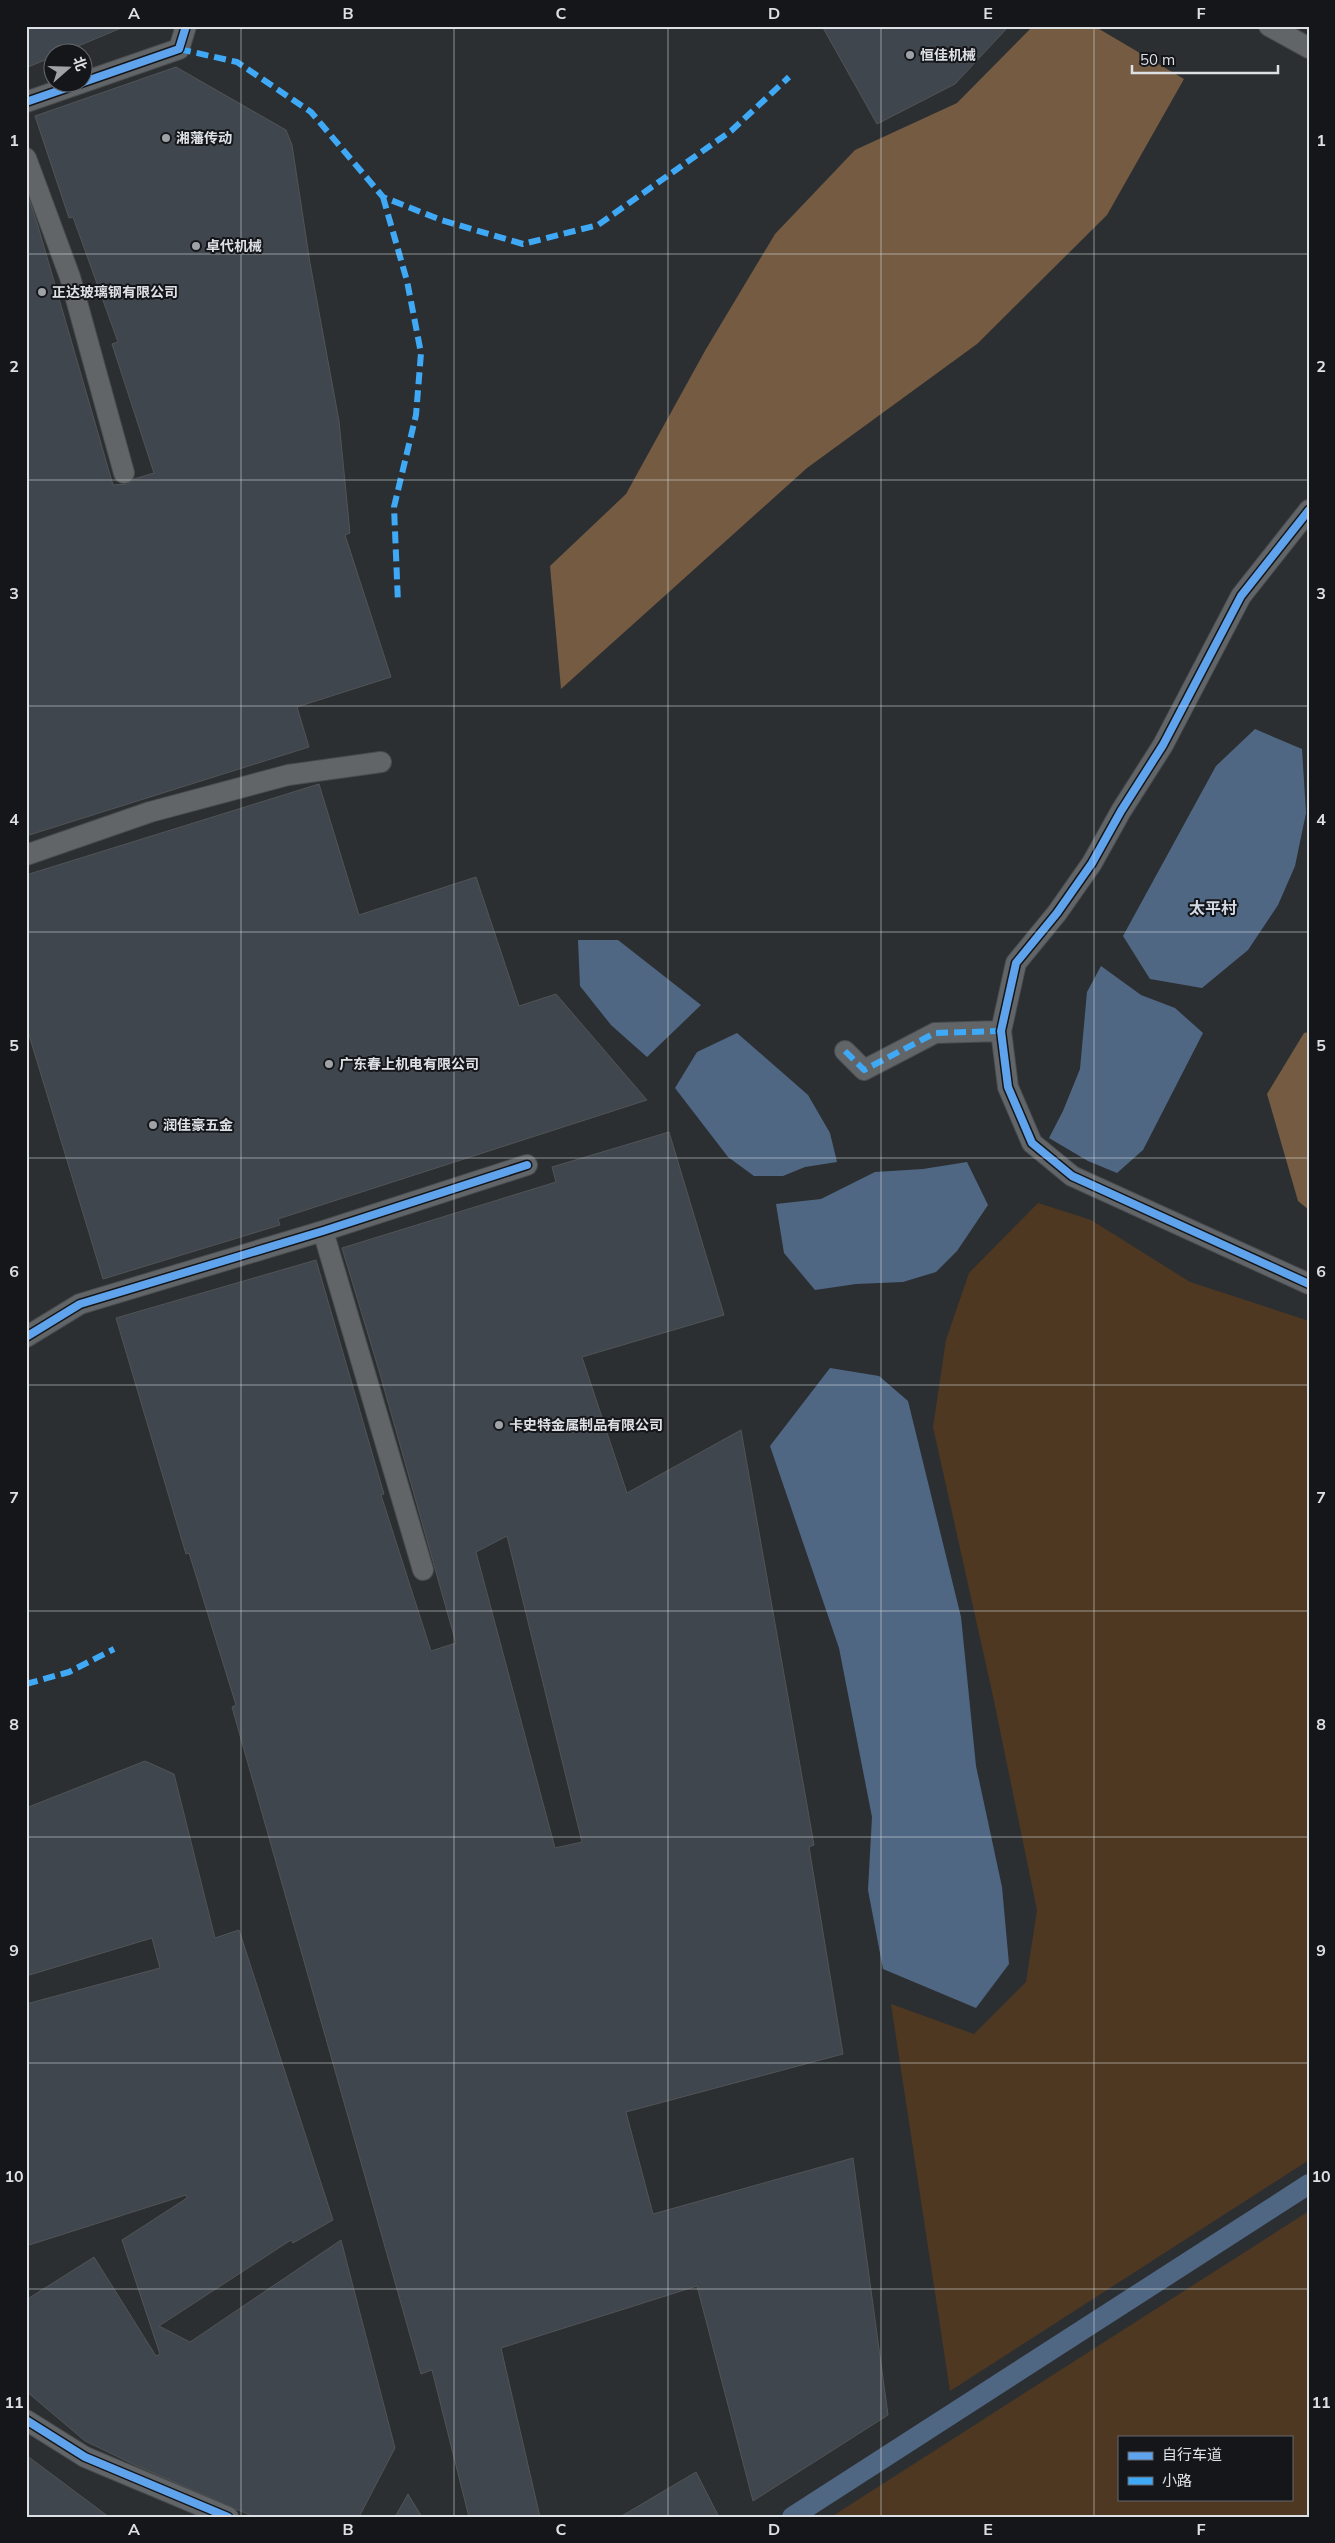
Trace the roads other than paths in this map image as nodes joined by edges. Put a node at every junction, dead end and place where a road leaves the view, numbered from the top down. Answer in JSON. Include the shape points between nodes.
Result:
{"nodes":[{"id":1,"x":186,"y":26,"type":"edge"},
{"id":2,"x":1269,"y":26,"type":"edge"},
{"id":3,"x":1309,"y":48,"type":"edge"},
{"id":4,"x":26,"y":102,"type":"edge"},
{"id":5,"x":26,"y":158,"type":"edge"},
{"id":6,"x":124,"y":473,"type":"dead end"},
{"id":7,"x":1309,"y":510,"type":"edge"},
{"id":8,"x":381,"y":762,"type":"dead end"},
{"id":9,"x":26,"y":855,"type":"edge"},
{"id":10,"x":1001,"y":1032,"type":"junction"},
{"id":11,"x":845,"y":1051,"type":"dead end"},
{"id":12,"x":528,"y":1165,"type":"dead end"},
{"id":13,"x":323,"y":1231,"type":"junction"},
{"id":14,"x":1309,"y":1284,"type":"edge"},
{"id":15,"x":26,"y":1337,"type":"edge"},
{"id":16,"x":423,"y":1570,"type":"dead end"},
{"id":17,"x":26,"y":2420,"type":"edge"},
{"id":18,"x":228,"y":2517,"type":"edge"}],
"edges":[{"from":1,"to":4,"type":"street","via":[[179,49]]},
{"from":2,"to":3,"type":"street"},
{"from":5,"to":6,"type":"street","via":[[70,277]]},
{"from":7,"to":10,"type":"street","via":[[1241,596],[1163,745],[1120,811],[1092,863],[1016,964]]},
{"from":8,"to":9,"type":"street","via":[[288,775],[150,812]]},
{"from":10,"to":11,"type":"street","via":[[935,1033],[864,1070]]},
{"from":10,"to":14,"type":"street","via":[[1008,1087],[1032,1143],[1072,1176]]},
{"from":12,"to":13,"type":"street"},
{"from":13,"to":15,"type":"street","via":[[80,1304]]},
{"from":13,"to":16,"type":"street"},
{"from":17,"to":18,"type":"street","via":[[84,2457]]}]}
